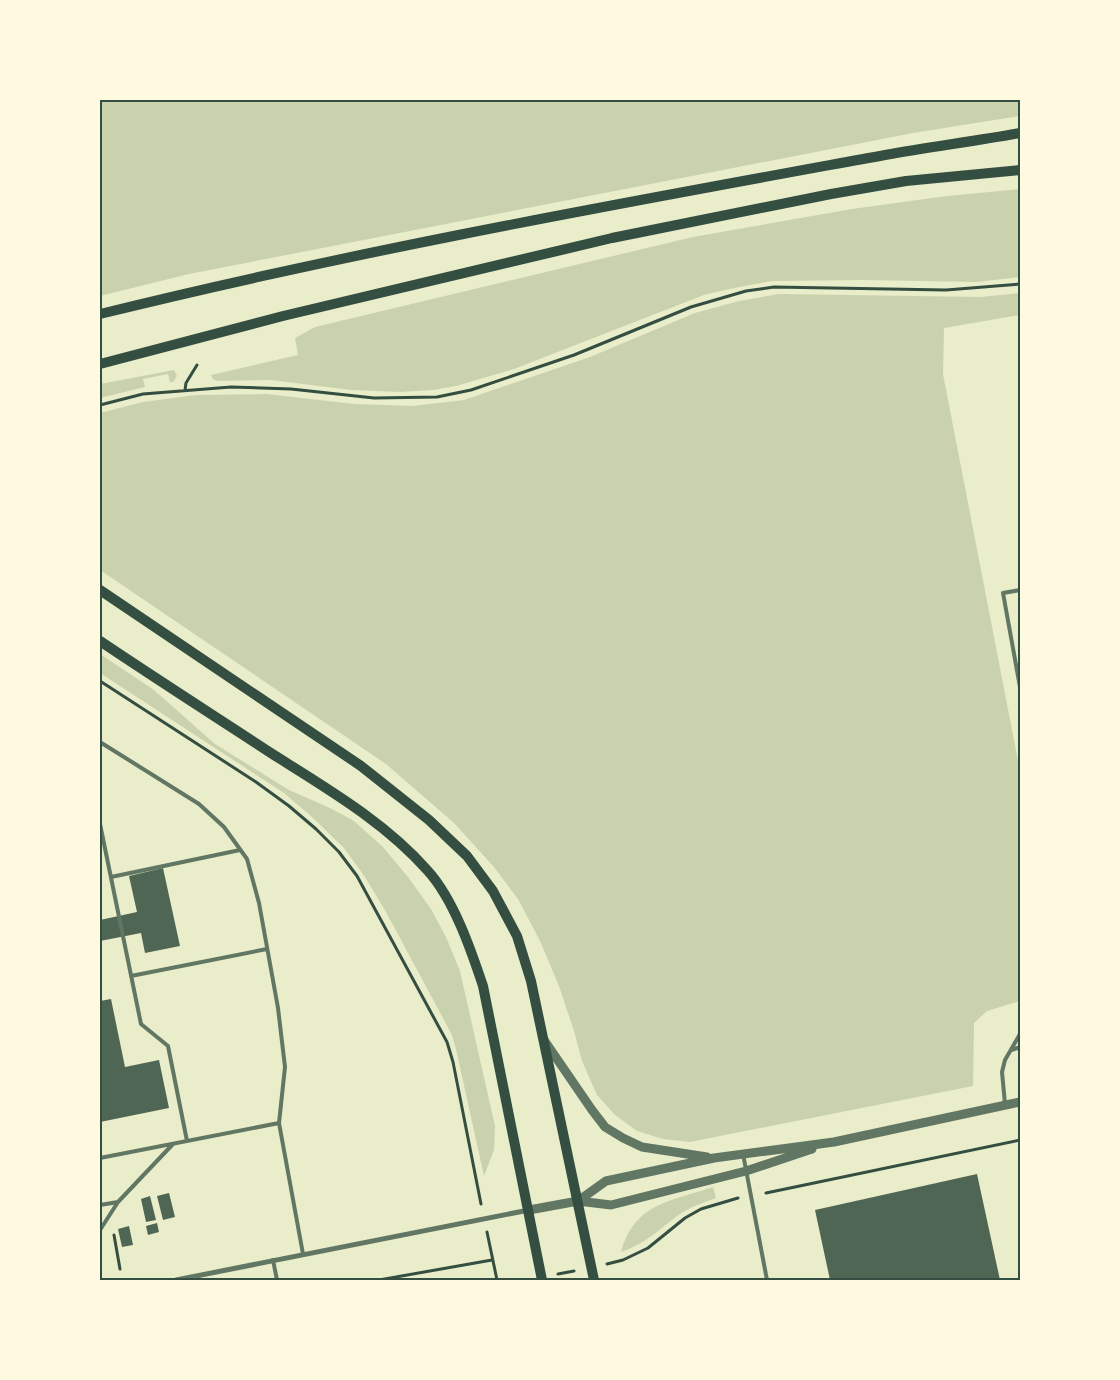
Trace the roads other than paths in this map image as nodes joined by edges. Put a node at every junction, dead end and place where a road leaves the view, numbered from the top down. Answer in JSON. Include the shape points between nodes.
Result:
{"nodes":[{"id":1,"x":1020,"y":133,"type":"edge"},
{"id":2,"x":1020,"y":170,"type":"edge"},
{"id":3,"x":100,"y":314,"type":"edge"},
{"id":4,"x":100,"y":364,"type":"edge"},
{"id":5,"x":100,"y":590,"type":"edge"},
{"id":6,"x":1020,"y":590,"type":"edge"},
{"id":7,"x":100,"y":642,"type":"edge"},
{"id":8,"x":1020,"y":688,"type":"edge"},
{"id":9,"x":100,"y":742,"type":"edge"},
{"id":10,"x":100,"y":824,"type":"edge"},
{"id":11,"x":240,"y":850,"type":"junction"},
{"id":12,"x":111,"y":877,"type":"junction"},
{"id":13,"x":268,"y":949,"type":"junction"},
{"id":14,"x":131,"y":976,"type":"junction"},
{"id":15,"x":1020,"y":1034,"type":"edge"},
{"id":16,"x":544,"y":1040,"type":"junction"},
{"id":17,"x":1020,"y":1047,"type":"edge"},
{"id":18,"x":1012,"y":1050,"type":"junction"},
{"id":19,"x":1020,"y":1102,"type":"edge"},
{"id":20,"x":1005,"y":1104,"type":"junction"},
{"id":21,"x":279,"y":1123,"type":"junction"},
{"id":22,"x":187,"y":1141,"type":"junction"},
{"id":23,"x":834,"y":1142,"type":"junction"},
{"id":24,"x":174,"y":1144,"type":"junction"},
{"id":25,"x":743,"y":1154,"type":"junction"},
{"id":26,"x":100,"y":1158,"type":"edge"},
{"id":27,"x":714,"y":1158,"type":"junction"},
{"id":28,"x":746,"y":1171,"type":"junction"},
{"id":29,"x":578,"y":1200,"type":"junction"},
{"id":30,"x":118,"y":1202,"type":"junction"},
{"id":31,"x":100,"y":1205,"type":"edge"},
{"id":32,"x":529,"y":1210,"type":"junction"},
{"id":33,"x":100,"y":1230,"type":"edge"},
{"id":34,"x":303,"y":1254,"type":"junction"},
{"id":35,"x":274,"y":1260,"type":"junction"},
{"id":36,"x":541,"y":1279,"type":"edge"},
{"id":37,"x":177,"y":1280,"type":"edge"},
{"id":38,"x":277,"y":1280,"type":"edge"},
{"id":39,"x":594,"y":1280,"type":"edge"},
{"id":40,"x":767,"y":1280,"type":"edge"}],
"edges":[{"from":1,"to":3,"type":"main road","via":[[400,247]]},
{"from":2,"to":4,"type":"main road","via":[[906,181],[612,238],[283,316]]},
{"from":5,"to":16,"type":"main road","via":[[361,766],[429,820],[467,856],[493,891],[517,936],[532,981]]},
{"from":6,"to":8,"type":"lane","via":[[1003,593]]},
{"from":7,"to":32,"type":"main road","via":[[341,797],[396,840],[429,872],[450,904],[483,986]]},
{"from":9,"to":11,"type":"lane","via":[[199,804],[224,827]]},
{"from":10,"to":12,"type":"lane"},
{"from":11,"to":12,"type":"lane"},
{"from":11,"to":13,"type":"lane","via":[[247,859]]},
{"from":12,"to":14,"type":"lane"},
{"from":13,"to":14,"type":"lane"},
{"from":13,"to":21,"type":"lane","via":[[285,1067]]},
{"from":14,"to":22,"type":"lane","via":[[141,1024],[168,1046]]},
{"from":15,"to":18,"type":"lane"},
{"from":16,"to":27,"type":"street","via":[[605,1127],[642,1147]]},
{"from":16,"to":29,"type":"main road"},
{"from":17,"to":18,"type":"lane"},
{"from":18,"to":20,"type":"lane","via":[[1002,1072]]},
{"from":19,"to":20,"type":"street"},
{"from":20,"to":23,"type":"street"},
{"from":21,"to":22,"type":"lane"},
{"from":21,"to":34,"type":"lane"},
{"from":22,"to":24,"type":"lane"},
{"from":23,"to":25,"type":"street"},
{"from":23,"to":28,"type":"street"},
{"from":24,"to":26,"type":"lane"},
{"from":24,"to":30,"type":"lane"},
{"from":25,"to":27,"type":"street"},
{"from":25,"to":28,"type":"lane"},
{"from":27,"to":29,"type":"street","via":[[606,1182]]},
{"from":28,"to":29,"type":"street","via":[[611,1205]]},
{"from":28,"to":40,"type":"lane"},
{"from":29,"to":32,"type":"street"},
{"from":29,"to":39,"type":"main road"},
{"from":30,"to":31,"type":"lane"},
{"from":30,"to":33,"type":"lane"},
{"from":32,"to":34,"type":"street"},
{"from":32,"to":36,"type":"main road"},
{"from":34,"to":35,"type":"street"},
{"from":35,"to":37,"type":"street"},
{"from":35,"to":38,"type":"lane"}]}
